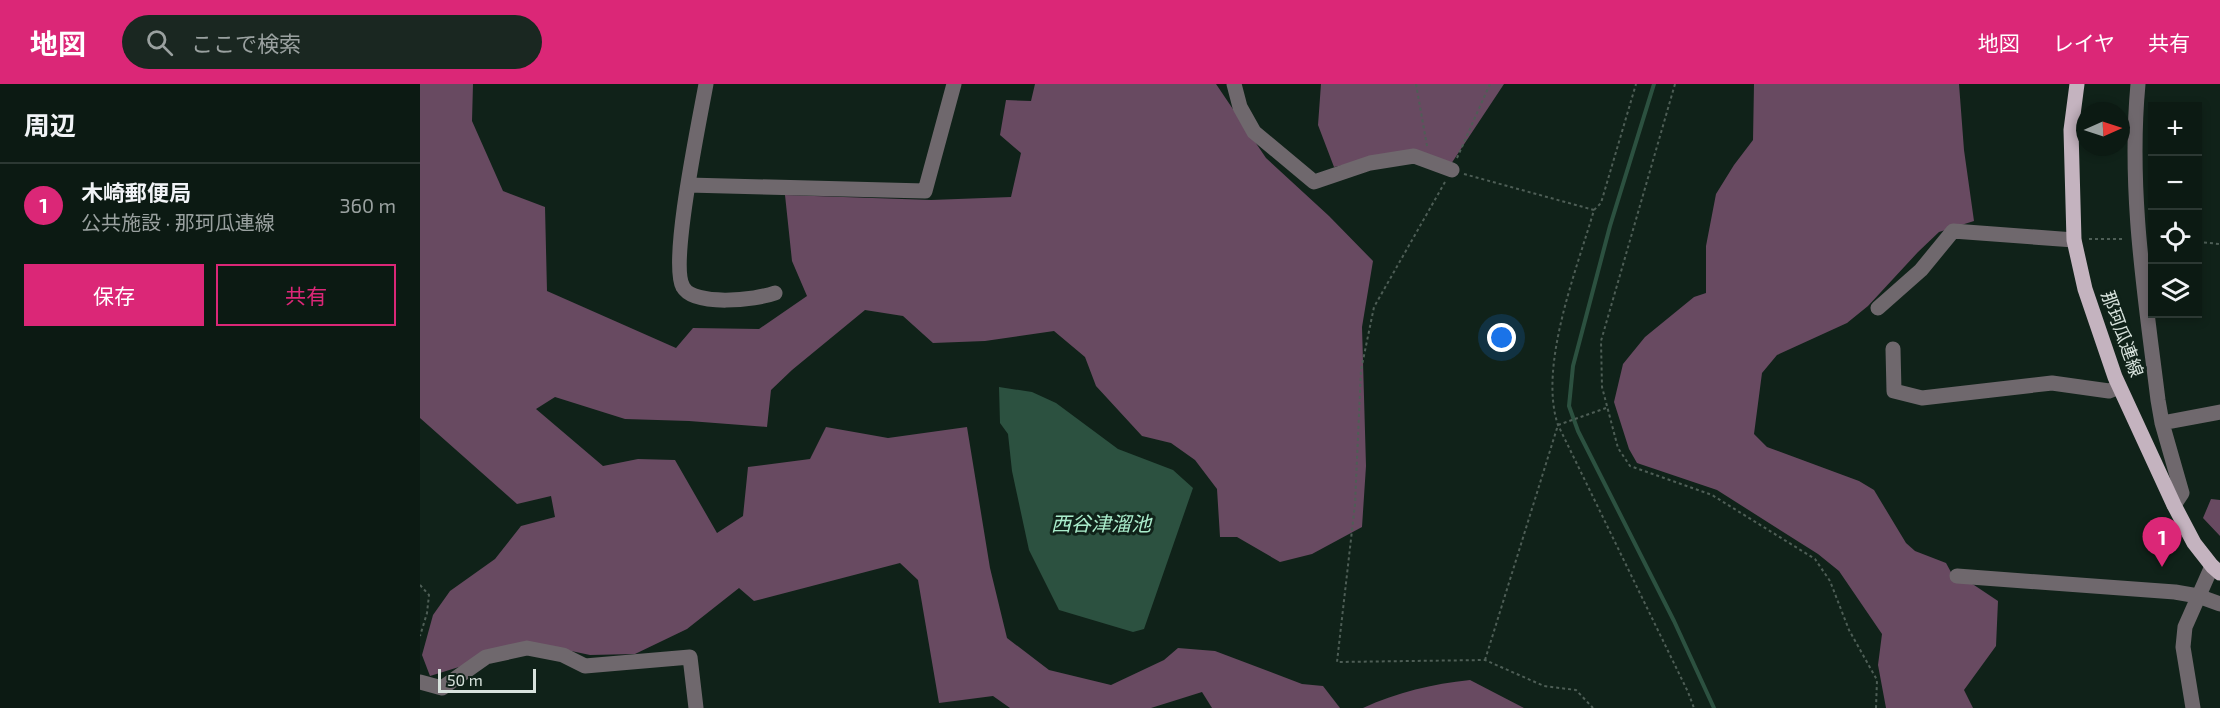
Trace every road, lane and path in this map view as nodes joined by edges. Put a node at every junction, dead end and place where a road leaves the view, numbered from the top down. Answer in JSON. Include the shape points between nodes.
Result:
{"nodes":[{"id":1,"x":706,"y":84,"type":"edge"},
{"id":2,"x":954,"y":84,"type":"edge"},
{"id":3,"x":1234,"y":84,"type":"edge"},
{"id":4,"x":1416,"y":84,"type":"edge"},
{"id":5,"x":1490,"y":84,"type":"edge"},
{"id":6,"x":1636,"y":84,"type":"edge"},
{"id":7,"x":1675,"y":84,"type":"edge"},
{"id":8,"x":2077,"y":84,"type":"edge"},
{"id":9,"x":2138,"y":84,"type":"edge"},
{"id":10,"x":1428,"y":148,"type":"dead end"},
{"id":11,"x":1452,"y":170,"type":"junction"},
{"id":12,"x":688,"y":185,"type":"junction"},
{"id":13,"x":1594,"y":210,"type":"junction"},
{"id":14,"x":2138,"y":238,"type":"junction"},
{"id":15,"x":2074,"y":240,"type":"junction"},
{"id":16,"x":2202,"y":242,"type":"edge"},
{"id":17,"x":2220,"y":244,"type":"edge"},
{"id":18,"x":774,"y":293,"type":"dead end"},
{"id":19,"x":1878,"y":308,"type":"dead end"},
{"id":20,"x":1893,"y":349,"type":"dead end"},
{"id":21,"x":2119,"y":387,"type":"junction"},
{"id":22,"x":1607,"y":408,"type":"junction"},
{"id":23,"x":2220,"y":412,"type":"edge"},
{"id":24,"x":2162,"y":423,"type":"junction"},
{"id":25,"x":1557,"y":425,"type":"junction"},
{"id":26,"x":2174,"y":505,"type":"junction"},
{"id":27,"x":2216,"y":569,"type":"edge"},
{"id":28,"x":1957,"y":576,"type":"dead end"},
{"id":29,"x":420,"y":585,"type":"edge"},
{"id":30,"x":2198,"y":596,"type":"junction"},
{"id":31,"x":2220,"y":604,"type":"edge"},
{"id":32,"x":420,"y":636,"type":"edge"},
{"id":33,"x":1485,"y":660,"type":"junction"},
{"id":34,"x":420,"y":682,"type":"edge"},
{"id":35,"x":696,"y":708,"type":"edge"},
{"id":36,"x":1593,"y":708,"type":"edge"},
{"id":37,"x":1694,"y":708,"type":"edge"},
{"id":38,"x":1876,"y":708,"type":"edge"},
{"id":39,"x":2193,"y":708,"type":"edge"}],
"edges":[{"from":1,"to":12,"type":"street"},
{"from":2,"to":12,"type":"street","via":[[925,191]]},
{"from":3,"to":11,"type":"street","via":[[1240,107],[1254,132],[1314,182],[1370,163],[1414,156]]},
{"from":4,"to":10,"type":"path"},
{"from":5,"to":11,"type":"path"},
{"from":6,"to":13,"type":"path","via":[[1601,203]]},
{"from":7,"to":22,"type":"path","via":[[1601,341],[1602,387]]},
{"from":8,"to":15,"type":"main road","name":"那珂瓜連線","via":[[2071,130]]},
{"from":9,"to":14,"type":"street","via":[[2133,144]]},
{"from":11,"to":13,"type":"path"},
{"from":11,"to":33,"type":"path","via":[[1374,307],[1361,370],[1355,504],[1337,662]]},
{"from":12,"to":18,"type":"street","via":[[680,278],[684,290],[700,299],[759,299]]},
{"from":13,"to":25,"type":"path","via":[[1556,340],[1552,384]]},
{"from":14,"to":15,"type":"path"},
{"from":14,"to":24,"type":"street"},
{"from":15,"to":19,"type":"street","via":[[1953,231],[1921,270]]},
{"from":15,"to":21,"type":"main road","name":"那珂瓜連線","via":[[2085,289]]},
{"from":16,"to":17,"type":"path"},
{"from":20,"to":21,"type":"street","via":[[1894,391],[1923,398],[2052,383],[2109,391]]},
{"from":21,"to":26,"type":"main road","name":"那珂瓜連線"},
{"from":22,"to":25,"type":"path"},
{"from":22,"to":38,"type":"path","via":[[1618,448],[1630,466],[1712,495],[1815,559],[1830,581],[1849,630],[1877,680]]},
{"from":23,"to":24,"type":"street"},
{"from":24,"to":26,"type":"street","via":[[2182,493]]},
{"from":25,"to":33,"type":"path"},
{"from":25,"to":37,"type":"path"},
{"from":26,"to":27,"type":"main road","name":"那珂瓜連線","via":[[2194,543]]},
{"from":27,"to":30,"type":"street"},
{"from":28,"to":30,"type":"street"},
{"from":29,"to":32,"type":"path","via":[[429,596]]},
{"from":30,"to":31,"type":"street"},
{"from":30,"to":39,"type":"street","via":[[2185,627],[2183,647]]},
{"from":33,"to":36,"type":"path","via":[[1544,686],[1576,690]]},
{"from":34,"to":35,"type":"street","via":[[442,688],[486,657],[526,648],[563,655],[585,666],[690,657]]}]}
